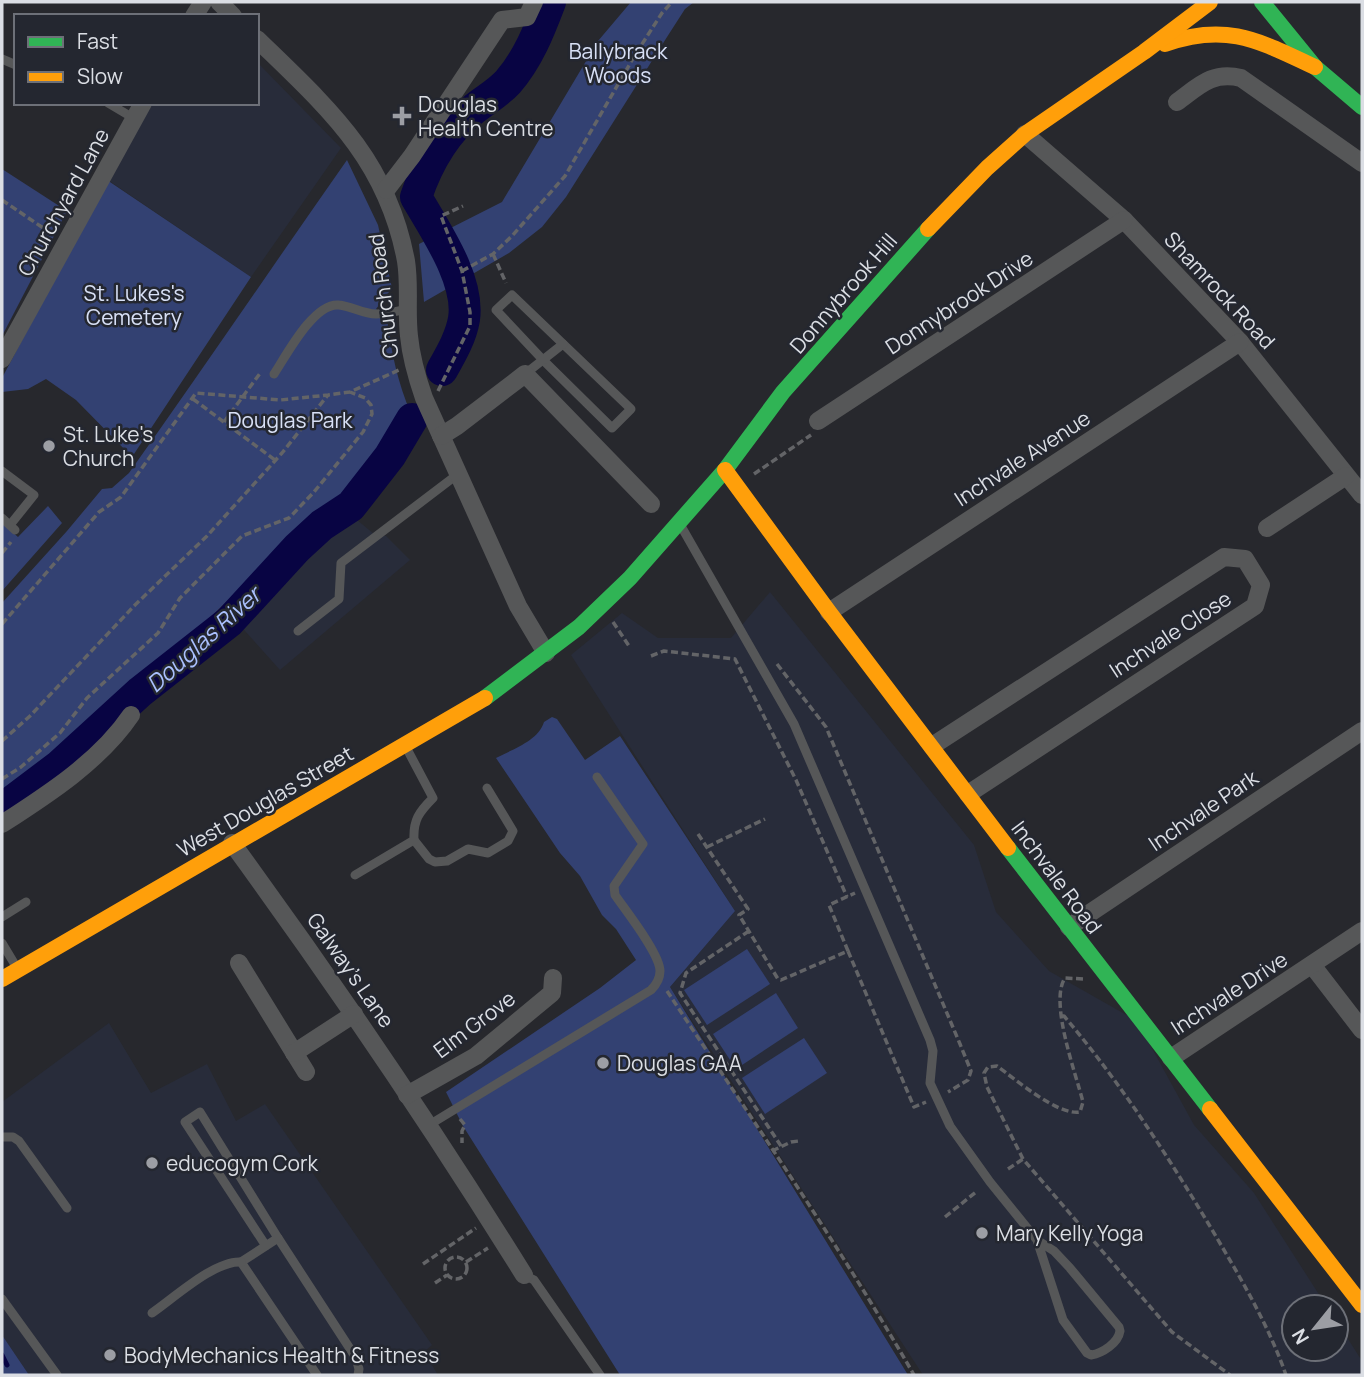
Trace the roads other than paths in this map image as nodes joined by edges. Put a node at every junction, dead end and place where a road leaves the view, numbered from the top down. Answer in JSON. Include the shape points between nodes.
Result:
{"nodes":[{"id":1,"x":534,"y":2,"type":"edge"},
{"id":2,"x":1210,"y":2,"type":"edge"},
{"id":3,"x":1262,"y":2,"type":"edge"},
{"id":4,"x":259,"y":41,"type":"edge"},
{"id":5,"x":1144,"y":52,"type":"junction"},
{"id":6,"x":1315,"y":67,"type":"junction"},
{"id":7,"x":1177,"y":102,"type":"dead end"},
{"id":8,"x":116,"y":105,"type":"edge"},
{"id":9,"x":1362,"y":107,"type":"edge"},
{"id":10,"x":139,"y":111,"type":"edge"},
{"id":11,"x":1025,"y":134,"type":"junction"},
{"id":12,"x":1362,"y":163,"type":"edge"},
{"id":13,"x":386,"y":190,"type":"junction"},
{"id":14,"x":1124,"y":220,"type":"junction"},
{"id":15,"x":408,"y":309,"type":"junction"},
{"id":16,"x":1240,"y":342,"type":"junction"},
{"id":17,"x":563,"y":344,"type":"junction"},
{"id":18,"x":2,"y":359,"type":"edge"},
{"id":19,"x":543,"y":360,"type":"junction"},
{"id":20,"x":274,"y":374,"type":"dead end"},
{"id":21,"x":525,"y":374,"type":"junction"},
{"id":22,"x":818,"y":421,"type":"road end"},
{"id":23,"x":441,"y":436,"type":"junction"},
{"id":24,"x":725,"y":470,"type":"junction"},
{"id":25,"x":2,"y":471,"type":"edge"},
{"id":26,"x":458,"y":474,"type":"junction"},
{"id":27,"x":1346,"y":476,"type":"junction"},
{"id":28,"x":1362,"y":495,"type":"edge"},
{"id":29,"x":651,"y":503,"type":"dead end"},
{"id":30,"x":2,"y":518,"type":"edge"},
{"id":31,"x":679,"y":523,"type":"junction"},
{"id":32,"x":1267,"y":528,"type":"dead end"},
{"id":33,"x":829,"y":612,"type":"junction"},
{"id":34,"x":298,"y":631,"type":"dead end"},
{"id":35,"x":546,"y":653,"type":"junction"},
{"id":36,"x":131,"y":715,"type":"dead end"},
{"id":37,"x":1362,"y":731,"type":"edge"},
{"id":38,"x":405,"y":746,"type":"junction"},
{"id":39,"x":932,"y":746,"type":"junction"},
{"id":40,"x":597,"y":778,"type":"dead end"},
{"id":41,"x":487,"y":788,"type":"dead end"},
{"id":42,"x":968,"y":794,"type":"junction"},
{"id":43,"x":2,"y":824,"type":"edge"},
{"id":44,"x":414,"y":840,"type":"junction"},
{"id":45,"x":232,"y":843,"type":"junction"},
{"id":46,"x":355,"y":875,"type":"dead end"},
{"id":47,"x":26,"y":902,"type":"dead end"},
{"id":48,"x":2,"y":917,"type":"edge"},
{"id":49,"x":1069,"y":927,"type":"junction"},
{"id":50,"x":1362,"y":931,"type":"edge"},
{"id":51,"x":2,"y":943,"type":"edge"},
{"id":52,"x":239,"y":963,"type":"dead end"},
{"id":53,"x":1312,"y":965,"type":"junction"},
{"id":54,"x":18,"y":969,"type":"junction"},
{"id":55,"x":553,"y":978,"type":"dead end"},
{"id":56,"x":2,"y":979,"type":"edge"},
{"id":57,"x":354,"y":1014,"type":"junction"},
{"id":58,"x":1362,"y":1030,"type":"edge"},
{"id":59,"x":294,"y":1053,"type":"junction"},
{"id":60,"x":1171,"y":1058,"type":"junction"},
{"id":61,"x":306,"y":1072,"type":"dead end"},
{"id":62,"x":407,"y":1095,"type":"junction"},
{"id":63,"x":429,"y":1125,"type":"junction"},
{"id":64,"x":2,"y":1137,"type":"edge"},
{"id":65,"x":67,"y":1208,"type":"dead end"},
{"id":66,"x":278,"y":1238,"type":"junction"},
{"id":67,"x":1037,"y":1240,"type":"junction"},
{"id":68,"x":266,"y":1247,"type":"junction"},
{"id":69,"x":242,"y":1262,"type":"junction"},
{"id":70,"x":524,"y":1275,"type":"joint"},
{"id":71,"x":2,"y":1299,"type":"edge"},
{"id":72,"x":1362,"y":1305,"type":"edge"},
{"id":73,"x":152,"y":1313,"type":"dead end"},
{"id":74,"x":57,"y":1375,"type":"edge"},
{"id":75,"x":317,"y":1375,"type":"edge"},
{"id":76,"x":358,"y":1375,"type":"edge"},
{"id":77,"x":600,"y":1375,"type":"edge"}],
"edges":[{"from":1,"to":13,"type":"street","via":[[527,16],[502,20]]},
{"from":2,"to":5,"type":"main road","name":"Donnybrook Hill"},
{"from":3,"to":6,"type":"main road"},
{"from":4,"to":13,"type":"street","name":"Church Road","via":[[324,104],[364,153]]},
{"from":5,"to":6,"type":"main road","via":[[1179,37],[1218,31],[1250,39]]},
{"from":5,"to":11,"type":"main road","name":"Donnybrook Hill"},
{"from":6,"to":9,"type":"main road"},
{"from":7,"to":12,"type":"street","via":[[1207,80],[1226,74],[1241,78]]},
{"from":8,"to":10,"type":"lane"},
{"from":10,"to":18,"type":"street","name":"Churchyard Lane"},
{"from":11,"to":14,"type":"street","name":"Shamrock Road"},
{"from":11,"to":24,"type":"main road","name":"Donnybrook Hill","via":[[913,244],[783,392]]},
{"from":13,"to":15,"type":"street","name":"Church Road","via":[[406,262]]},
{"from":14,"to":16,"type":"street","name":"Shamrock Road"},
{"from":14,"to":22,"type":"street","name":"Donnybrook Drive"},
{"from":15,"to":20,"type":"lane","via":[[375,314],[341,304],[324,308]]},
{"from":15,"to":23,"type":"street","name":"Church Road","via":[[416,376]]},
{"from":16,"to":27,"type":"street","name":"Shamrock Road"},
{"from":16,"to":33,"type":"street","name":"Inchvale Avenue"},
{"from":17,"to":19,"type":"lane"},
{"from":17,"to":19,"type":"lane","via":[[512,295],[496,310]]},
{"from":17,"to":19,"type":"lane","via":[[631,409],[612,428]]},
{"from":19,"to":21,"type":"lane"},
{"from":21,"to":23,"type":"street"},
{"from":21,"to":29,"type":"street"},
{"from":23,"to":26,"type":"street","name":"Church Road"},
{"from":24,"to":31,"type":"main road","name":"Donnybrook Hill"},
{"from":24,"to":33,"type":"main road","name":"Inchvale Road"},
{"from":25,"to":30,"type":"lane","via":[[34,495],[12,528]]},
{"from":26,"to":34,"type":"lane","via":[[341,563],[339,599]]},
{"from":26,"to":35,"type":"street","name":"Church Road","via":[[518,606]]},
{"from":27,"to":28,"type":"street","name":"Shamrock Road"},
{"from":27,"to":32,"type":"street"},
{"from":31,"to":35,"type":"main road","name":"Donnybrook Hill","via":[[630,578]]},
{"from":31,"to":67,"type":"lane","via":[[776,690],[811,761],[930,1040],[930,1083],[937,1103],[990,1182]]},
{"from":33,"to":39,"type":"main road","name":"Inchvale Road"},
{"from":35,"to":38,"type":"main road","name":"West Douglas Street","via":[[491,694]]},
{"from":36,"to":43,"type":"street","via":[[91,759]]},
{"from":37,"to":49,"type":"street","name":"Inchvale Park"},
{"from":38,"to":44,"type":"lane","via":[[433,798],[414,821]]},
{"from":38,"to":45,"type":"main road","name":"West Douglas Street"},
{"from":39,"to":42,"type":"main road","name":"Inchvale Road"},
{"from":39,"to":42,"type":"street","name":"Inchvale Close","via":[[1224,557],[1245,559],[1261,585],[1255,606]]},
{"from":40,"to":63,"type":"lane","via":[[643,844],[614,886],[615,895],[656,957],[658,978],[651,990]]},
{"from":41,"to":44,"type":"lane","via":[[513,831],[508,841],[488,853],[468,849],[435,862]]},
{"from":42,"to":49,"type":"main road","name":"Inchvale Road"},
{"from":44,"to":46,"type":"lane"},
{"from":45,"to":54,"type":"main road","name":"West Douglas Street"},
{"from":45,"to":57,"type":"street","name":"Galway's Lane"},
{"from":47,"to":48,"type":"lane"},
{"from":49,"to":60,"type":"main road","name":"Inchvale Road"},
{"from":50,"to":53,"type":"street","name":"Inchvale Drive"},
{"from":51,"to":54,"type":"lane"},
{"from":52,"to":59,"type":"street"},
{"from":53,"to":58,"type":"street","name":"Inchvale Drive"},
{"from":53,"to":60,"type":"street","name":"Inchvale Drive"},
{"from":54,"to":56,"type":"main road","name":"West Douglas Street"},
{"from":55,"to":62,"type":"street","name":"Elm Grove","via":[[552,993],[498,1040]]},
{"from":57,"to":59,"type":"street"},
{"from":57,"to":62,"type":"street","name":"Galway's Lane"},
{"from":59,"to":61,"type":"street"},
{"from":60,"to":72,"type":"main road","name":"Inchvale Road"},
{"from":62,"to":63,"type":"street","name":"Galway's Lane"},
{"from":63,"to":70,"type":"street","name":"Galway's Lane","via":[[495,1243]]},
{"from":64,"to":65,"type":"lane","via":[[19,1141]]},
{"from":66,"to":68,"type":"lane"},
{"from":66,"to":68,"type":"lane","via":[[200,1112],[185,1122]]},
{"from":66,"to":76,"type":"lane","via":[[356,1357]]},
{"from":67,"to":67,"type":"lane","via":[[1054,1251],[1119,1327],[1118,1340],[1100,1353],[1087,1353],[1063,1320]]},
{"from":68,"to":69,"type":"lane"},
{"from":69,"to":73,"type":"lane","via":[[217,1268]]},
{"from":69,"to":75,"type":"lane"},
{"from":70,"to":77,"type":"lane","via":[[534,1280]]},
{"from":71,"to":74,"type":"lane"}]}
